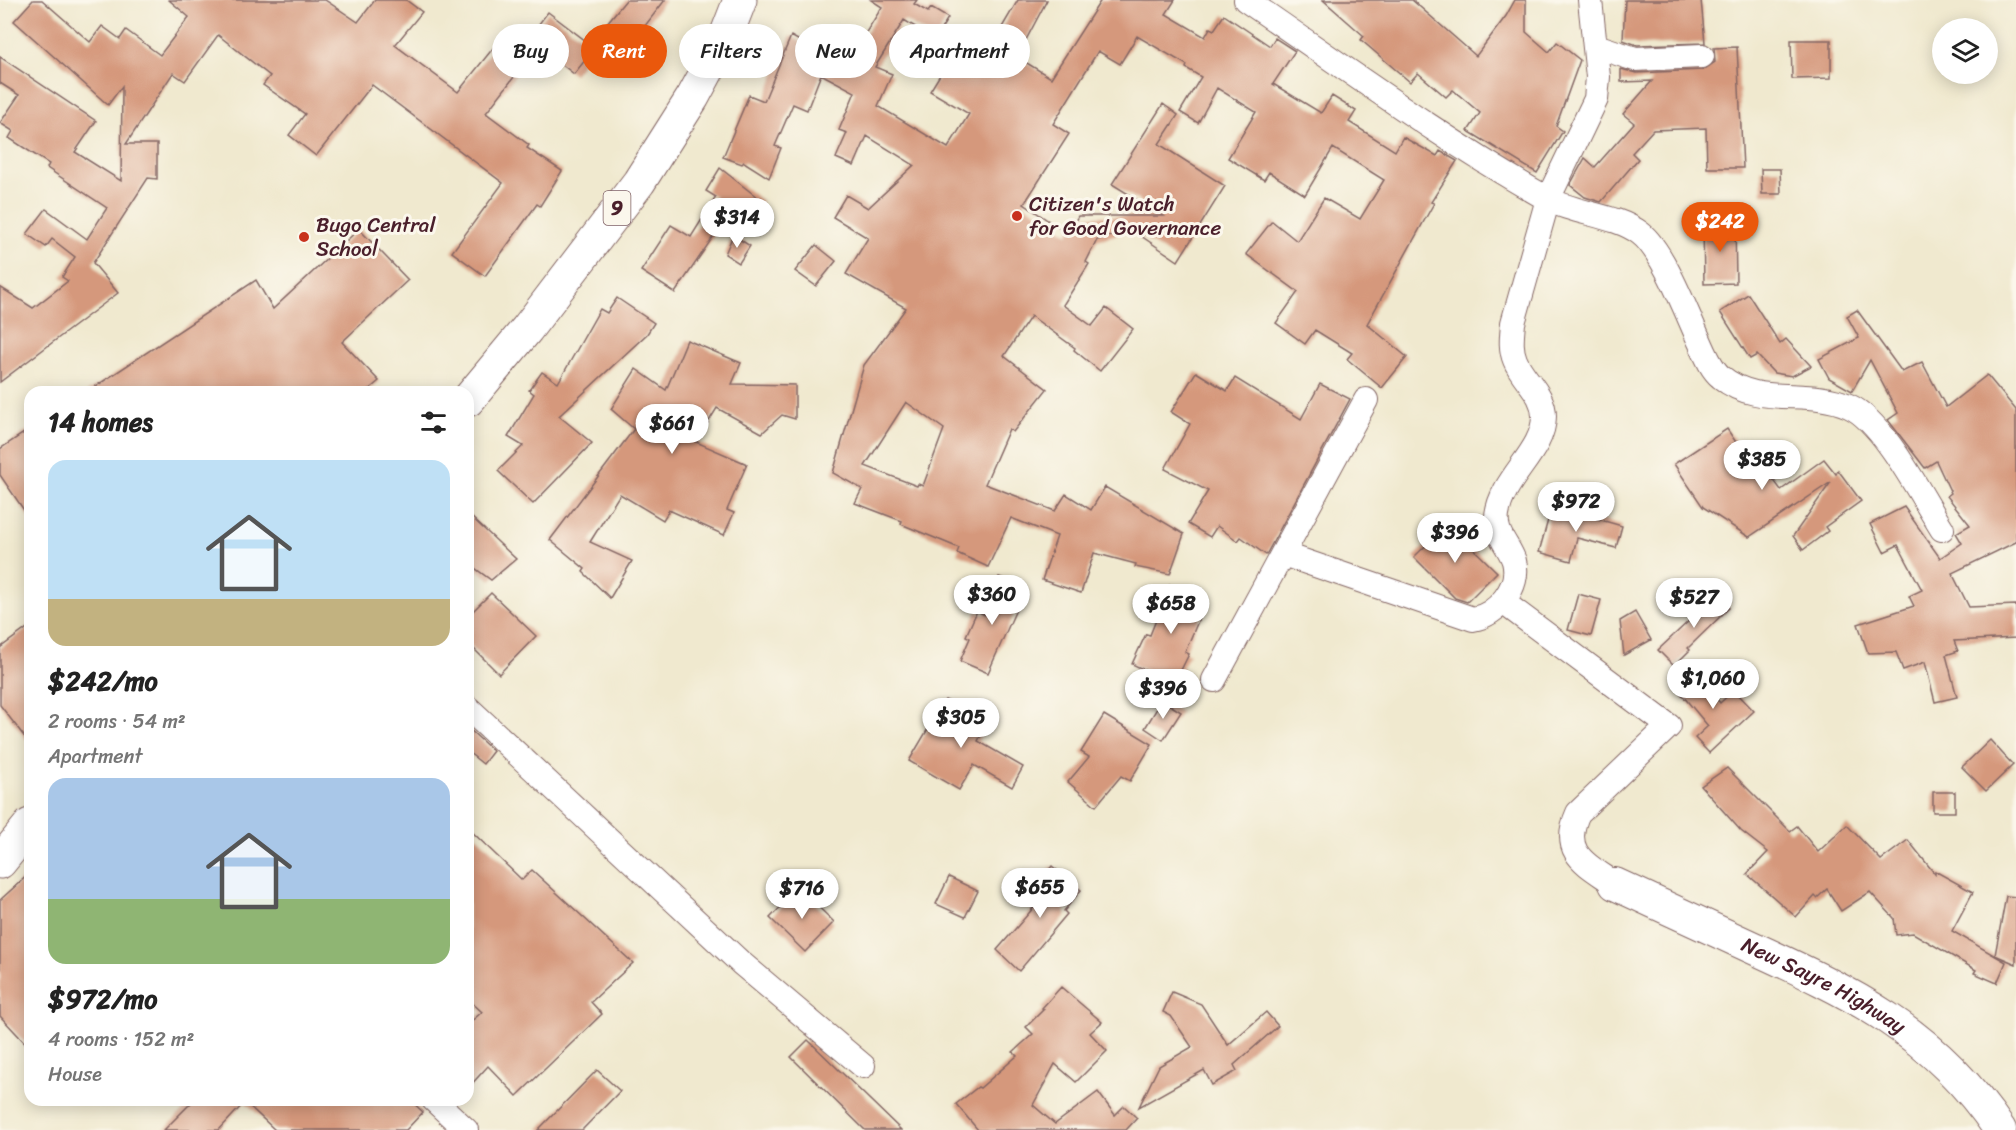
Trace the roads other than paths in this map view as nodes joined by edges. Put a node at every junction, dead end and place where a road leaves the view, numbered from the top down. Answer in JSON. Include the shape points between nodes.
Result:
{"nodes":[{"id":1,"x":740,"y":0,"type":"edge"},
{"id":2,"x":1246,"y":0,"type":"edge"},
{"id":3,"x":1590,"y":0,"type":"edge"},
{"id":4,"x":1596,"y":46,"type":"junction"},
{"id":5,"x":1702,"y":56,"type":"dead end"},
{"id":6,"x":1548,"y":199,"type":"junction"},
{"id":7,"x":474,"y":393,"type":"edge"},
{"id":8,"x":1366,"y":400,"type":"dead end"},
{"id":9,"x":1942,"y":529,"type":"dead end"},
{"id":10,"x":1283,"y":554,"type":"junction"},
{"id":11,"x":1503,"y":602,"type":"junction"},
{"id":12,"x":1214,"y":680,"type":"dead end"},
{"id":13,"x":474,"y":714,"type":"edge"},
{"id":14,"x":24,"y":823,"type":"edge"},
{"id":15,"x":24,"y":825,"type":"edge"},
{"id":16,"x":24,"y":829,"type":"edge"},
{"id":17,"x":0,"y":830,"type":"edge"},
{"id":18,"x":0,"y":842,"type":"edge"},
{"id":19,"x":0,"y":862,"type":"edge"},
{"id":20,"x":1615,"y":884,"type":"joint"},
{"id":21,"x":863,"y":1066,"type":"dead end"},
{"id":22,"x":440,"y":1106,"type":"edge"},
{"id":23,"x":466,"y":1130,"type":"edge"},
{"id":24,"x":2000,"y":1130,"type":"edge"}],
"edges":[{"from":1,"to":7,"type":"highway","number":"9","via":[[726,36],[693,96],[639,182]]},
{"from":2,"to":6,"type":"street","via":[[1463,147]]},
{"from":3,"to":4,"type":"street"},
{"from":4,"to":5,"type":"street","via":[[1635,59]]},
{"from":4,"to":6,"type":"street","via":[[1596,99]]},
{"from":6,"to":9,"type":"street","via":[[1641,233],[1657,252],[1719,375],[1737,389],[1849,405],[1873,423]]},
{"from":6,"to":11,"type":"street","via":[[1513,323],[1514,359],[1540,398],[1544,414],[1543,429],[1502,494],[1497,516],[1498,533],[1514,560],[1515,573]]},
{"from":8,"to":10,"type":"street"},
{"from":10,"to":11,"type":"street","via":[[1473,619],[1489,614]]},
{"from":10,"to":12,"type":"street"},
{"from":11,"to":20,"type":"street","via":[[1669,726],[1578,813],[1571,829],[1577,855]]},
{"from":13,"to":21,"type":"street","via":[[741,963]]},
{"from":14,"to":17,"type":"highway"},
{"from":15,"to":18,"type":"highway"},
{"from":16,"to":19,"type":"highway"},
{"from":20,"to":24,"type":"main road","name":"New Sayre Highway","via":[[1814,975],[1874,1007],[1931,1049],[1980,1101]]},
{"from":22,"to":23,"type":"street"}]}
